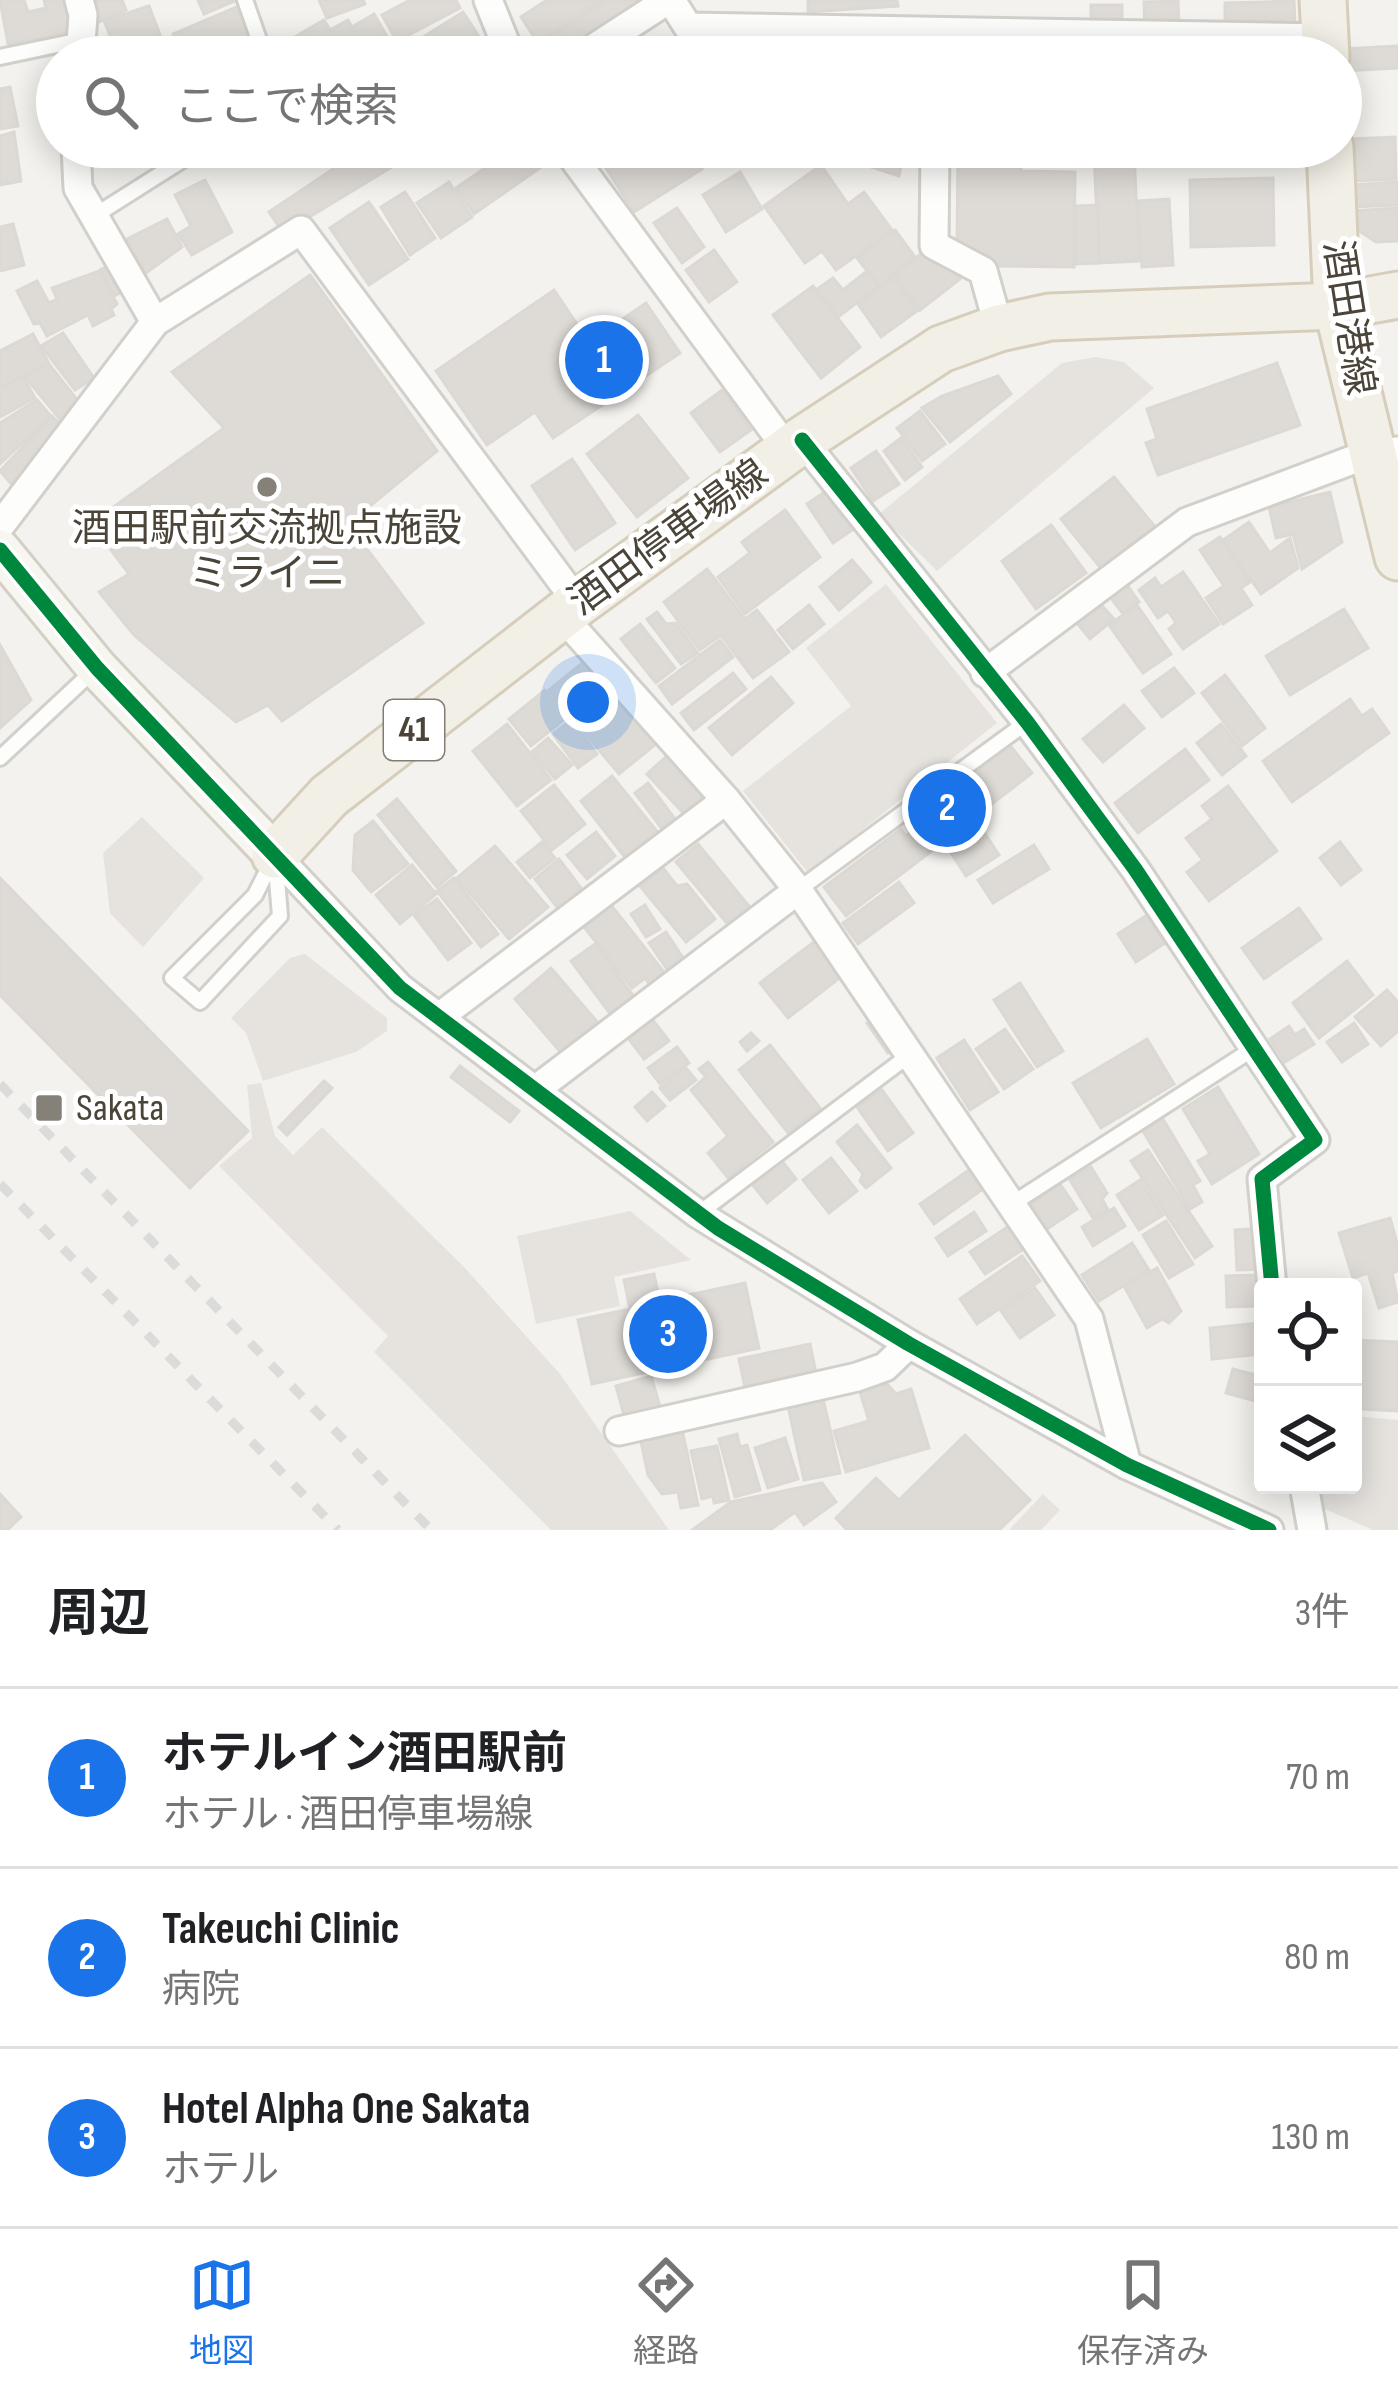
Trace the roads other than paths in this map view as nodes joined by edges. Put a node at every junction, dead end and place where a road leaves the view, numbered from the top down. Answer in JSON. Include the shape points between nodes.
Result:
{"nodes":[{"id":1,"x":79,"y":0,"type":"edge"},
{"id":2,"x":245,"y":0,"type":"edge"},
{"id":3,"x":488,"y":0,"type":"edge"},
{"id":4,"x":669,"y":0,"type":"edge"},
{"id":5,"x":924,"y":29,"type":"edge"},
{"id":6,"x":1324,"y":32,"type":"edge"},
{"id":7,"x":81,"y":36,"type":"edge"},
{"id":8,"x":258,"y":36,"type":"edge"},
{"id":9,"x":503,"y":36,"type":"edge"},
{"id":10,"x":613,"y":36,"type":"edge"},
{"id":11,"x":36,"y":53,"type":"edge"},
{"id":12,"x":0,"y":57,"type":"edge"},
{"id":13,"x":77,"y":168,"type":"edge"},
{"id":14,"x":170,"y":168,"type":"edge"},
{"id":15,"x":582,"y":168,"type":"edge"},
{"id":16,"x":935,"y":168,"type":"edge"},
{"id":17,"x":1331,"y":168,"type":"edge"},
{"id":18,"x":94,"y":216,"type":"junction"},
{"id":19,"x":1398,"y":295,"type":"edge"},
{"id":20,"x":1337,"y":306,"type":"junction"},
{"id":21,"x":155,"y":322,"type":"junction"},
{"id":22,"x":999,"y":328,"type":"junction"},
{"id":23,"x":795,"y":445,"type":"junction"},
{"id":24,"x":1389,"y":459,"type":"edge"},
{"id":25,"x":0,"y":526,"type":"edge"},
{"id":26,"x":0,"y":550,"type":"edge"},
{"id":27,"x":1398,"y":557,"type":"edge"},
{"id":28,"x":570,"y":609,"type":"junction"},
{"id":29,"x":97,"y":668,"type":"junction"},
{"id":30,"x":985,"y":673,"type":"junction"},
{"id":31,"x":1027,"y":722,"type":"junction"},
{"id":32,"x":0,"y":758,"type":"edge"},
{"id":33,"x":726,"y":800,"type":"junction"},
{"id":34,"x":274,"y":855,"type":"junction"},
{"id":35,"x":798,"y":890,"type":"junction"},
{"id":36,"x":439,"y":1017,"type":"junction"},
{"id":37,"x":1256,"y":1047,"type":"junction"},
{"id":38,"x":912,"y":1053,"type":"junction"},
{"id":39,"x":535,"y":1090,"type":"junction"},
{"id":40,"x":1012,"y":1204,"type":"junction"},
{"id":41,"x":698,"y":1214,"type":"junction"},
{"id":42,"x":1271,"y":1278,"type":"edge"},
{"id":43,"x":909,"y":1344,"type":"junction"},
{"id":44,"x":619,"y":1431,"type":"dead end"},
{"id":45,"x":1127,"y":1465,"type":"junction"},
{"id":46,"x":1306,"y":1494,"type":"edge"},
{"id":47,"x":1269,"y":1530,"type":"edge"},
{"id":48,"x":1312,"y":1530,"type":"edge"}],
"edges":[{"from":1,"to":7,"type":"street"},
{"from":2,"to":8,"type":"lane"},
{"from":3,"to":9,"type":"street"},
{"from":4,"to":5,"type":"street","via":[[688,27]]},
{"from":4,"to":10,"type":"street"},
{"from":5,"to":6,"type":"street"},
{"from":11,"to":12,"type":"lane"},
{"from":13,"to":18,"type":"street"},
{"from":14,"to":18,"type":"lane"},
{"from":15,"to":23,"type":"street"},
{"from":16,"to":22,"type":"street","via":[[934,245],[983,271]]},
{"from":17,"to":20,"type":"main road","name":"酒田港線"},
{"from":18,"to":21,"type":"street"},
{"from":19,"to":20,"type":"main road","name":"酒田停車場線","number":"41"},
{"from":20,"to":22,"type":"main road","name":"酒田停車場線","number":"41","via":[[1050,317]]},
{"from":20,"to":24,"type":"main road","name":"酒田港線"},
{"from":21,"to":25,"type":"street"},
{"from":21,"to":28,"type":"street","via":[[301,230]]},
{"from":22,"to":23,"type":"main road","name":"酒田停車場線","number":"41","via":[[941,349]]},
{"from":23,"to":28,"type":"main road","name":"酒田停車場線","number":"41"},
{"from":23,"to":30,"type":"street"},
{"from":24,"to":27,"type":"main road","name":"酒田港線"},
{"from":24,"to":30,"type":"street","via":[[1186,522]]},
{"from":26,"to":29,"type":"street"},
{"from":28,"to":33,"type":"street"},
{"from":28,"to":34,"type":"main road","name":"酒田停車場線","number":"41","via":[[329,796]]},
{"from":29,"to":32,"type":"lane"},
{"from":29,"to":34,"type":"street"},
{"from":30,"to":31,"type":"street"},
{"from":31,"to":35,"type":"lane"},
{"from":31,"to":37,"type":"street"},
{"from":33,"to":35,"type":"street"},
{"from":33,"to":36,"type":"street"},
{"from":34,"to":34,"type":"lane","via":[[280,916],[200,1002],[172,978],[255,895]]},
{"from":34,"to":36,"type":"street","via":[[400,988]]},
{"from":35,"to":38,"type":"street"},
{"from":35,"to":39,"type":"street"},
{"from":36,"to":39,"type":"street"},
{"from":37,"to":40,"type":"lane"},
{"from":37,"to":42,"type":"street","via":[[1315,1141],[1262,1180]]},
{"from":38,"to":40,"type":"street"},
{"from":38,"to":41,"type":"lane"},
{"from":39,"to":41,"type":"street"},
{"from":40,"to":45,"type":"street","via":[[1089,1319]]},
{"from":41,"to":43,"type":"street"},
{"from":43,"to":44,"type":"street","via":[[885,1367],[857,1376]]},
{"from":43,"to":45,"type":"street"},
{"from":45,"to":47,"type":"street"},
{"from":46,"to":48,"type":"street"}]}
